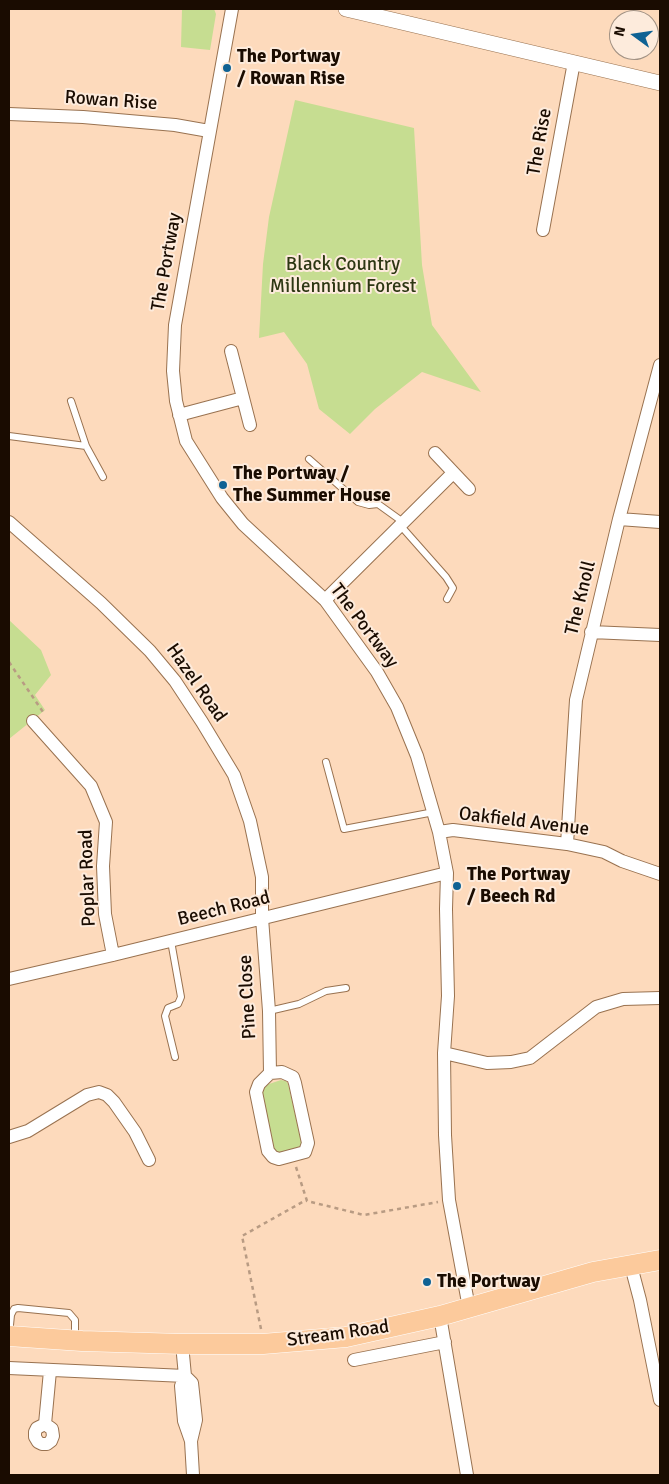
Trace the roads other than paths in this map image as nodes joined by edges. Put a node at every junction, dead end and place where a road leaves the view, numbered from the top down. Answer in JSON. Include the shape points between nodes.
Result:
{"nodes":[{"id":1,"x":232,"y":9,"type":"edge"},
{"id":2,"x":346,"y":9,"type":"edge"},
{"id":3,"x":574,"y":62,"type":"junction"},
{"id":4,"x":660,"y":83,"type":"edge"},
{"id":5,"x":9,"y":114,"type":"edge"},
{"id":6,"x":209,"y":131,"type":"junction"},
{"id":7,"x":543,"y":230,"type":"dead end"},
{"id":8,"x":231,"y":351,"type":"dead end"},
{"id":9,"x":660,"y":365,"type":"edge"},
{"id":10,"x":243,"y":398,"type":"junction"},
{"id":11,"x":71,"y":401,"type":"dead end"},
{"id":12,"x":179,"y":415,"type":"junction"},
{"id":13,"x":250,"y":425,"type":"dead end"},
{"id":14,"x":9,"y":436,"type":"edge"},
{"id":15,"x":86,"y":446,"type":"junction"},
{"id":16,"x":435,"y":453,"type":"dead end"},
{"id":17,"x":309,"y":459,"type":"dead end"},
{"id":18,"x":453,"y":473,"type":"junction"},
{"id":19,"x":103,"y":477,"type":"dead end"},
{"id":20,"x":469,"y":489,"type":"dead end"},
{"id":21,"x":619,"y":519,"type":"junction"},
{"id":22,"x":9,"y":522,"type":"edge"},
{"id":23,"x":660,"y":522,"type":"edge"},
{"id":24,"x":402,"y":524,"type":"junction"},
{"id":25,"x":447,"y":598,"type":"dead end"},
{"id":26,"x":325,"y":600,"type":"junction"},
{"id":27,"x":591,"y":632,"type":"junction"},
{"id":28,"x":660,"y":635,"type":"edge"},
{"id":29,"x":41,"y":724,"type":"road end"},
{"id":30,"x":326,"y":762,"type":"dead end"},
{"id":31,"x":434,"y":812,"type":"junction"},
{"id":32,"x":439,"y":832,"type":"junction"},
{"id":33,"x":567,"y":844,"type":"junction"},
{"id":34,"x":447,"y":873,"type":"junction"},
{"id":35,"x":660,"y":874,"type":"edge"},
{"id":36,"x":262,"y":918,"type":"junction"},
{"id":37,"x":171,"y":941,"type":"junction"},
{"id":38,"x":113,"y":955,"type":"junction"},
{"id":39,"x":9,"y":978,"type":"edge"},
{"id":40,"x":346,"y":988,"type":"dead end"},
{"id":41,"x":660,"y":998,"type":"edge"},
{"id":42,"x":269,"y":1011,"type":"junction"},
{"id":43,"x":444,"y":1053,"type":"junction"},
{"id":44,"x":175,"y":1057,"type":"dead end"},
{"id":45,"x":270,"y":1073,"type":"junction"},
{"id":46,"x":9,"y":1137,"type":"edge"},
{"id":47,"x":149,"y":1160,"type":"dead end"},
{"id":48,"x":660,"y":1260,"type":"edge"},
{"id":49,"x":631,"y":1266,"type":"junction"},
{"id":50,"x":469,"y":1308,"type":"junction"},
{"id":51,"x":440,"y":1316,"type":"junction"},
{"id":52,"x":9,"y":1336,"type":"edge"},
{"id":53,"x":75,"y":1341,"type":"junction"},
{"id":54,"x":445,"y":1342,"type":"junction"},
{"id":55,"x":182,"y":1344,"type":"junction"},
{"id":56,"x":354,"y":1360,"type":"dead end"},
{"id":57,"x":9,"y":1368,"type":"edge"},
{"id":58,"x":50,"y":1371,"type":"junction"},
{"id":59,"x":185,"y":1376,"type":"junction"},
{"id":60,"x":660,"y":1400,"type":"edge"},
{"id":61,"x":44,"y":1424,"type":"dead end"},
{"id":62,"x":193,"y":1475,"type":"edge"},
{"id":63,"x":467,"y":1475,"type":"edge"}],
"edges":[{"from":1,"to":6,"type":"street","name":"The Portway"},
{"from":2,"to":3,"type":"street"},
{"from":3,"to":4,"type":"street"},
{"from":3,"to":7,"type":"street","name":"The Rise"},
{"from":5,"to":6,"type":"street","name":"Rowan Rise","via":[[175,125]]},
{"from":6,"to":12,"type":"street","name":"The Portway","via":[[175,325],[173,371]]},
{"from":8,"to":10,"type":"street"},
{"from":9,"to":21,"type":"street","name":"The Knoll"},
{"from":10,"to":12,"type":"street"},
{"from":10,"to":13,"type":"street"},
{"from":11,"to":15,"type":"lane"},
{"from":12,"to":26,"type":"street","name":"The Portway","via":[[186,441],[222,498],[243,524]]},
{"from":14,"to":15,"type":"lane"},
{"from":15,"to":19,"type":"lane"},
{"from":16,"to":18,"type":"street"},
{"from":17,"to":24,"type":"lane","via":[[358,502],[378,504]]},
{"from":18,"to":20,"type":"street"},
{"from":18,"to":24,"type":"street"},
{"from":21,"to":23,"type":"street"},
{"from":21,"to":27,"type":"street","name":"The Knoll"},
{"from":22,"to":36,"type":"street","name":"Hazel Road","via":[[150,651],[202,722],[234,775],[250,821],[262,877]]},
{"from":24,"to":25,"type":"lane","via":[[453,588]]},
{"from":24,"to":26,"type":"street"},
{"from":26,"to":31,"type":"street","name":"The Portway","via":[[377,672],[397,707],[417,756]]},
{"from":27,"to":28,"type":"street"},
{"from":27,"to":33,"type":"street","name":"The Knoll","via":[[576,700]]},
{"from":29,"to":38,"type":"street","name":"Poplar Road","via":[[91,786],[106,822],[103,866],[105,914]]},
{"from":30,"to":31,"type":"lane","via":[[344,829]]},
{"from":31,"to":32,"type":"street","name":"The Portway"},
{"from":32,"to":33,"type":"street","name":"Oakfield Avenue","via":[[453,830]]},
{"from":32,"to":34,"type":"street","name":"The Portway"},
{"from":33,"to":35,"type":"street","name":"Oakfield Avenue","via":[[604,852]]},
{"from":34,"to":36,"type":"street","name":"Beech Road"},
{"from":34,"to":43,"type":"street","name":"The Portway","via":[[448,996]]},
{"from":36,"to":37,"type":"street","name":"Beech Road"},
{"from":36,"to":42,"type":"street","name":"Pine Close"},
{"from":37,"to":38,"type":"street","name":"Beech Road"},
{"from":37,"to":44,"type":"lane","via":[[181,997],[178,1004],[168,1008],[165,1016]]},
{"from":38,"to":39,"type":"street","name":"Beech Road"},
{"from":40,"to":42,"type":"lane","via":[[326,991],[299,1004]]},
{"from":41,"to":43,"type":"street","via":[[623,1000],[596,1007],[530,1058],[487,1063]]},
{"from":42,"to":45,"type":"street","name":"Pine Close"},
{"from":43,"to":50,"type":"street","name":"The Portway","via":[[449,1200]]},
{"from":45,"to":45,"type":"street","via":[[256,1092],[268,1151],[279,1159],[305,1152],[308,1143],[293,1077],[282,1072]]},
{"from":46,"to":47,"type":"street","via":[[28,1131],[87,1095],[99,1092],[114,1102]]},
{"from":48,"to":49,"type":"highway","name":"Stream Road"},
{"from":49,"to":50,"type":"highway","name":"Stream Road","via":[[593,1272]]},
{"from":49,"to":60,"type":"street"},
{"from":50,"to":51,"type":"highway","name":"Stream Road"},
{"from":51,"to":54,"type":"street"},
{"from":51,"to":55,"type":"highway","name":"Stream Road","via":[[346,1337],[263,1344]]},
{"from":52,"to":53,"type":"highway","name":"Stream Road"},
{"from":52,"to":53,"type":"lane","via":[[11,1315],[18,1308],[69,1314],[75,1320]]},
{"from":53,"to":55,"type":"highway","name":"Stream Road"},
{"from":54,"to":56,"type":"street"},
{"from":54,"to":63,"type":"street"},
{"from":55,"to":59,"type":"street"},
{"from":57,"to":58,"type":"street"},
{"from":58,"to":59,"type":"street"},
{"from":58,"to":61,"type":"street"},
{"from":59,"to":62,"type":"street","via":[[181,1386],[184,1421],[191,1441]]}]}
